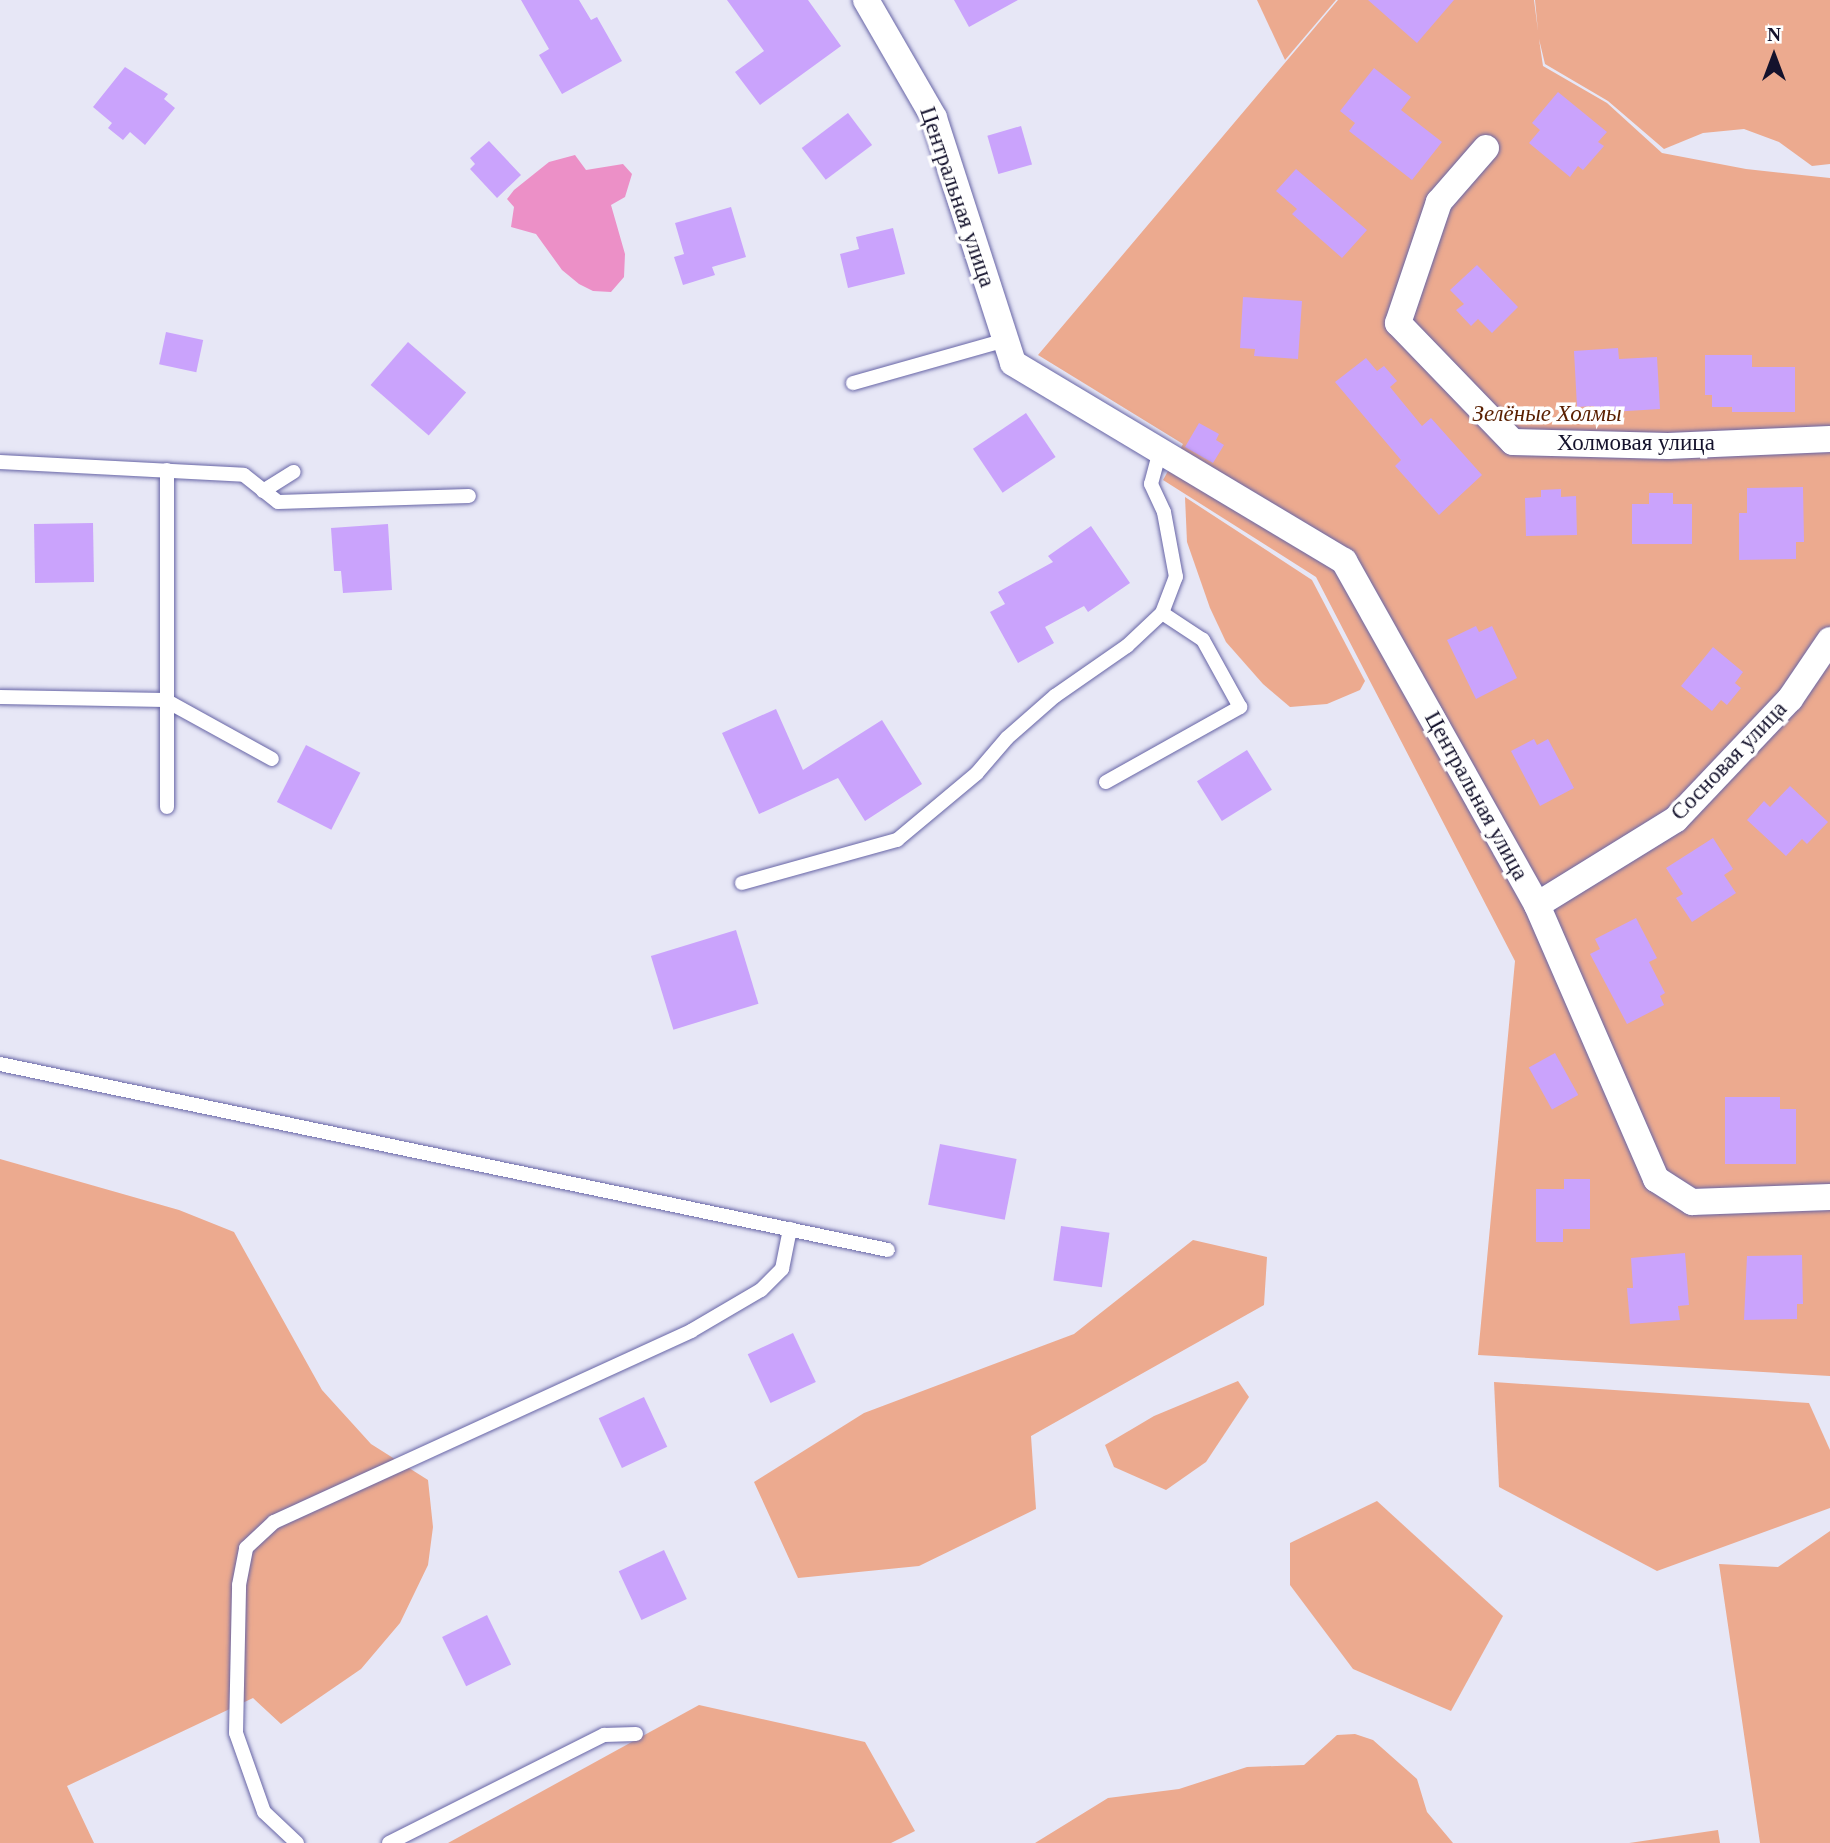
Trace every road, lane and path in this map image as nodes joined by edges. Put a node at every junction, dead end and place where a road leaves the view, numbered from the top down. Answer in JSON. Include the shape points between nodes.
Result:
{"nodes":[{"id":1,"x":866,"y":0,"type":"edge"},
{"id":2,"x":1486,"y":148,"type":"dead end"},
{"id":3,"x":1010,"y":351,"type":"junction"},
{"id":4,"x":853,"y":383,"type":"dead end"},
{"id":5,"x":1830,"y":439,"type":"edge"},
{"id":6,"x":1167,"y":455,"type":"junction"},
{"id":7,"x":0,"y":462,"type":"edge"},
{"id":8,"x":167,"y":470,"type":"junction"},
{"id":9,"x":294,"y":472,"type":"dead end"},
{"id":10,"x":263,"y":491,"type":"junction"},
{"id":11,"x":469,"y":496,"type":"dead end"},
{"id":12,"x":1162,"y":613,"type":"junction"},
{"id":13,"x":1830,"y":640,"type":"edge"},
{"id":14,"x":0,"y":697,"type":"edge"},
{"id":15,"x":165,"y":700,"type":"junction"},
{"id":16,"x":272,"y":759,"type":"dead end"},
{"id":17,"x":1106,"y":782,"type":"dead end"},
{"id":18,"x":167,"y":807,"type":"dead end"},
{"id":19,"x":742,"y":883,"type":"dead end"},
{"id":20,"x":1537,"y":905,"type":"junction"},
{"id":21,"x":0,"y":1064,"type":"edge"},
{"id":22,"x":1830,"y":1197,"type":"edge"},
{"id":23,"x":790,"y":1229,"type":"junction"},
{"id":24,"x":888,"y":1250,"type":"dead end"},
{"id":25,"x":636,"y":1734,"type":"dead end"},
{"id":26,"x":297,"y":1843,"type":"edge"},
{"id":27,"x":389,"y":1843,"type":"edge"}],
"edges":[{"from":1,"to":3,"type":"street","name":"Центральная улица","via":[[934,118]]},
{"from":2,"to":5,"type":"street","name":"Холмовая улица","via":[[1439,202],[1398,323],[1513,442],[1668,446]]},
{"from":3,"to":4,"type":"lane"},
{"from":3,"to":6,"type":"street","name":"Центральная улица"},
{"from":6,"to":12,"type":"lane","via":[[1151,484],[1164,512],[1176,577]]},
{"from":6,"to":20,"type":"street","name":"Центральная улица","via":[[1345,561]]},
{"from":7,"to":8,"type":"lane"},
{"from":8,"to":10,"type":"lane","via":[[244,475]]},
{"from":8,"to":15,"type":"lane"},
{"from":9,"to":10,"type":"lane"},
{"from":10,"to":11,"type":"lane","via":[[278,502]]},
{"from":12,"to":17,"type":"lane","via":[[1203,640],[1240,707]]},
{"from":12,"to":19,"type":"lane","via":[[1127,646],[1055,696],[1007,738],[977,773],[897,840]]},
{"from":13,"to":20,"type":"street","name":"Сосновая улица","via":[[1790,699],[1676,818]]},
{"from":14,"to":15,"type":"lane"},
{"from":15,"to":16,"type":"lane"},
{"from":15,"to":18,"type":"lane"},
{"from":20,"to":22,"type":"street","name":"Центральная улица","via":[[1656,1179],[1692,1202]]},
{"from":21,"to":23,"type":"lane"},
{"from":23,"to":24,"type":"lane"},
{"from":23,"to":26,"type":"lane","via":[[782,1269],[749,1297],[691,1331],[274,1522],[246,1548],[239,1585],[236,1733],[264,1812]]},
{"from":25,"to":27,"type":"lane","via":[[604,1735]]}]}
